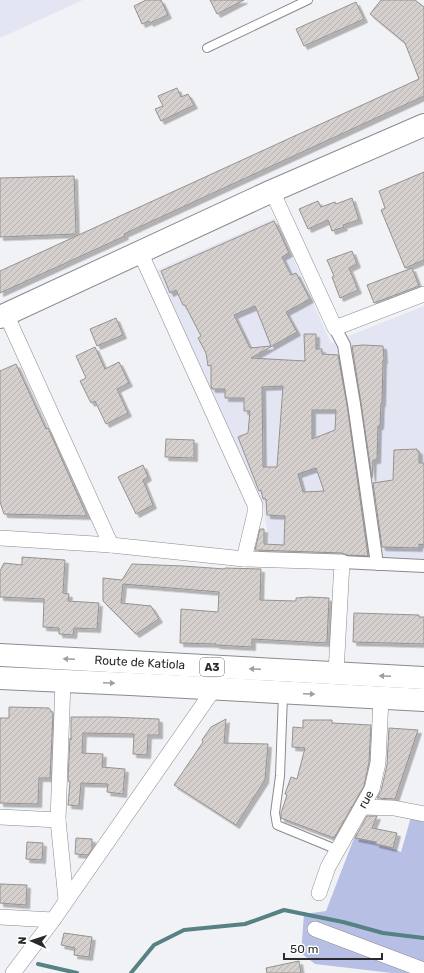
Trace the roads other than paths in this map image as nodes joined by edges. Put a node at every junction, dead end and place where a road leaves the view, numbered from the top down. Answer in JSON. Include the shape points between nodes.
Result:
{"nodes":[{"id":1,"x":308,"y":0,"type":"edge"},
{"id":2,"x":207,"y":48,"type":"dead end"},
{"id":3,"x":424,"y":125,"type":"edge"},
{"id":4,"x":272,"y":191,"type":"junction"},
{"id":5,"x":140,"y":252,"type":"junction"},
{"id":6,"x":424,"y":294,"type":"edge"},
{"id":7,"x":3,"y":316,"type":"edge"},
{"id":8,"x":335,"y":328,"type":"junction"},
{"id":9,"x":0,"y":538,"type":"edge"},
{"id":10,"x":111,"y":545,"type":"junction"},
{"id":11,"x":244,"y":559,"type":"junction"},
{"id":12,"x":342,"y":562,"type":"junction"},
{"id":13,"x":377,"y":564,"type":"junction"},
{"id":14,"x":424,"y":566,"type":"edge"},
{"id":15,"x":0,"y":655,"type":"edge"},
{"id":16,"x":336,"y":673,"type":"junction"},
{"id":17,"x":0,"y":678,"type":"edge"},
{"id":18,"x":424,"y":678,"type":"edge"},
{"id":19,"x":63,"y":682,"type":"junction"},
{"id":20,"x":214,"y":689,"type":"junction"},
{"id":21,"x":283,"y":693,"type":"junction"},
{"id":22,"x":381,"y":698,"type":"junction"},
{"id":23,"x":424,"y":700,"type":"edge"},
{"id":24,"x":362,"y":807,"type":"junction"},
{"id":25,"x":424,"y":814,"type":"edge"},
{"id":26,"x":0,"y":817,"type":"edge"},
{"id":27,"x":58,"y":820,"type":"junction"},
{"id":28,"x":338,"y":850,"type":"junction"},
{"id":29,"x":319,"y":892,"type":"dead end"},
{"id":30,"x":66,"y":900,"type":"junction"},
{"id":31,"x":0,"y":917,"type":"edge"},
{"id":32,"x":53,"y":920,"type":"junction"},
{"id":33,"x":315,"y":929,"type":"dead end"},
{"id":34,"x":424,"y":972,"type":"edge"},
{"id":35,"x":13,"y":973,"type":"edge"}],
"edges":[{"from":1,"to":2,"type":"lane"},
{"from":3,"to":4,"type":"main road"},
{"from":4,"to":5,"type":"main road"},
{"from":4,"to":8,"type":"street"},
{"from":5,"to":7,"type":"main road"},
{"from":5,"to":11,"type":"street","via":[[255,505]]},
{"from":6,"to":8,"type":"street"},
{"from":7,"to":10,"type":"street"},
{"from":8,"to":13,"type":"street","via":[[344,345]]},
{"from":9,"to":10,"type":"street"},
{"from":10,"to":11,"type":"street"},
{"from":11,"to":12,"type":"street"},
{"from":12,"to":13,"type":"street"},
{"from":12,"to":16,"type":"street"},
{"from":13,"to":14,"type":"street"},
{"from":16,"to":15,"type":"main road","name":"Route de Katiola","number":"A3","one_way":true},
{"from":18,"to":16,"type":"main road","name":"Route de Katiola","number":"A3","one_way":true},
{"from":17,"to":19,"type":"main road","name":"Route de Katiola","number":"A3"},
{"from":19,"to":20,"type":"main road","name":"Route de Katiola","number":"A3","one_way":true},
{"from":19,"to":27,"type":"street"},
{"from":20,"to":21,"type":"main road","name":"Route de Katiola","number":"A3"},
{"from":20,"to":30,"type":"street"},
{"from":21,"to":22,"type":"main road","name":"Route de Katiola","number":"A3","one_way":true},
{"from":21,"to":28,"type":"lane","via":[[280,776],[275,814],[277,825]]},
{"from":22,"to":23,"type":"main road","name":"Route de Katiola","number":"A3"},
{"from":22,"to":24,"type":"street","name":"rue","via":[[378,763],[372,789]]},
{"from":24,"to":25,"type":"street","via":[[394,808]]},
{"from":24,"to":28,"type":"street","name":"rue"},
{"from":26,"to":27,"type":"street"},
{"from":27,"to":30,"type":"street"},
{"from":28,"to":29,"type":"street","name":"rue","via":[[328,867]]},
{"from":30,"to":32,"type":"street"},
{"from":31,"to":32,"type":"street"},
{"from":32,"to":35,"type":"street"},
{"from":33,"to":34,"type":"street"}]}
